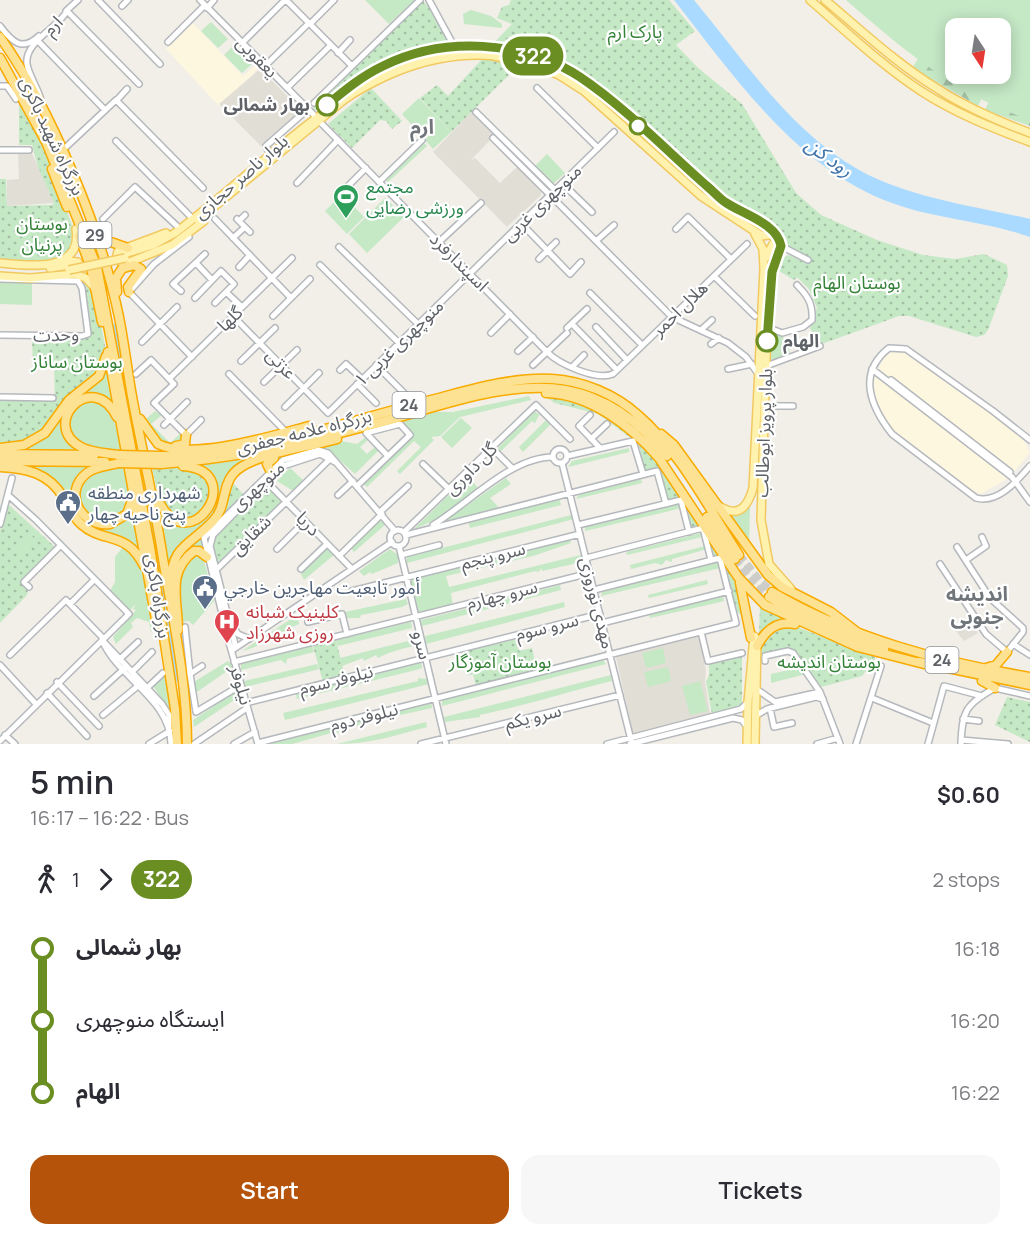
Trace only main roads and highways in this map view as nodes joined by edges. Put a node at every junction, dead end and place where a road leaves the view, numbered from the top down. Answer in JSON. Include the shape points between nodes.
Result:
{"nodes":[{"id":1,"x":810,"y":0,"type":"edge"},
{"id":2,"x":825,"y":0,"type":"edge"},
{"id":3,"x":0,"y":38,"type":"edge"},
{"id":4,"x":413,"y":54,"type":"dead end"},
{"id":5,"x":0,"y":58,"type":"edge"},
{"id":6,"x":381,"y":66,"type":"dead end"},
{"id":7,"x":313,"y":115,"type":"junction"},
{"id":8,"x":1030,"y":133,"type":"edge"},
{"id":9,"x":46,"y":142,"type":"junction"},
{"id":10,"x":1030,"y":142,"type":"edge"},
{"id":11,"x":264,"y":163,"type":"junction"},
{"id":12,"x":87,"y":211,"type":"junction"},
{"id":13,"x":748,"y":225,"type":"junction"},
{"id":14,"x":768,"y":227,"type":"junction"},
{"id":15,"x":76,"y":229,"type":"junction"},
{"id":16,"x":781,"y":246,"type":"junction"},
{"id":17,"x":125,"y":258,"type":"junction"},
{"id":18,"x":61,"y":261,"type":"junction"},
{"id":19,"x":764,"y":269,"type":"junction"},
{"id":20,"x":70,"y":270,"type":"junction"},
{"id":21,"x":0,"y":271,"type":"edge"},
{"id":22,"x":129,"y":292,"type":"road end"},
{"id":23,"x":97,"y":293,"type":"junction"},
{"id":24,"x":119,"y":316,"type":"junction"},
{"id":25,"x":107,"y":349,"type":"junction"},
{"id":26,"x":134,"y":405,"type":"junction"},
{"id":27,"x":427,"y":410,"type":"junction"},
{"id":28,"x":363,"y":417,"type":"junction"},
{"id":29,"x":121,"y":424,"type":"junction"},
{"id":30,"x":649,"y":425,"type":"junction"},
{"id":31,"x":367,"y":430,"type":"junction"},
{"id":32,"x":186,"y":435,"type":"road end"},
{"id":33,"x":152,"y":436,"type":"junction"},
{"id":34,"x":0,"y":448,"type":"edge"},
{"id":35,"x":132,"y":448,"type":"joint"},
{"id":36,"x":143,"y":448,"type":"joint"},
{"id":37,"x":0,"y":454,"type":"edge"},
{"id":38,"x":282,"y":454,"type":"junction"},
{"id":39,"x":119,"y":459,"type":"junction"},
{"id":40,"x":160,"y":460,"type":"junction"},
{"id":41,"x":0,"y":461,"type":"edge"},
{"id":42,"x":0,"y":467,"type":"edge"},
{"id":43,"x":270,"y":470,"type":"road end"},
{"id":44,"x":148,"y":476,"type":"junction"},
{"id":45,"x":761,"y":476,"type":"junction"},
{"id":46,"x":753,"y":488,"type":"junction"},
{"id":47,"x":135,"y":490,"type":"junction"},
{"id":48,"x":715,"y":503,"type":"junction"},
{"id":49,"x":207,"y":556,"type":"road end"},
{"id":50,"x":148,"y":575,"type":"junction"},
{"id":51,"x":738,"y":577,"type":"junction"},
{"id":52,"x":800,"y":597,"type":"junction"},
{"id":53,"x":172,"y":619,"type":"junction"},
{"id":54,"x":813,"y":629,"type":"junction"},
{"id":55,"x":857,"y":632,"type":"junction"},
{"id":56,"x":755,"y":641,"type":"junction"},
{"id":57,"x":178,"y":655,"type":"junction"},
{"id":58,"x":924,"y":664,"type":"junction"},
{"id":59,"x":982,"y":668,"type":"junction"},
{"id":60,"x":972,"y":675,"type":"junction"},
{"id":61,"x":1019,"y":675,"type":"junction"},
{"id":62,"x":1030,"y":677,"type":"edge"},
{"id":63,"x":171,"y":685,"type":"junction"},
{"id":64,"x":1030,"y":685,"type":"edge"},
{"id":65,"x":995,"y":688,"type":"road end"},
{"id":66,"x":177,"y":744,"type":"edge"},
{"id":67,"x":187,"y":744,"type":"edge"},
{"id":68,"x":747,"y":744,"type":"edge"},
{"id":69,"x":755,"y":744,"type":"edge"}],
"edges":[{"from":1,"to":10,"type":"main road","via":[[923,93],[974,120]]},
{"from":2,"to":8,"type":"main road","via":[[939,90]]},
{"from":3,"to":12,"type":"highway","name":"بزرگراه شهید باکری","number":"29","via":[[46,119]]},
{"from":4,"to":14,"type":"main road","via":[[453,46],[514,51],[553,63],[580,78],[726,202]]},
{"from":5,"to":9,"type":"highway","name":"بزرگراه شهید باکری","number":"29"},
{"from":6,"to":7,"type":"main road","name":"بلوار ناصر حجازی"},
{"from":7,"to":11,"type":"main road","name":"بلوار ناصر حجازی"},
{"from":7,"to":11,"type":"main road","name":"بلوار ناصر حجازی","via":[[269,153]]},
{"from":7,"to":13,"type":"main road","name":"بلوار ناصر حجازی","via":[[391,70],[424,59],[496,55],[529,63],[584,91],[701,196]]},
{"from":9,"to":15,"type":"highway"},
{"from":9,"to":35,"type":"highway","name":"بزرگراه شهید باکری","number":"29","via":[[97,267]]},
{"from":11,"to":17,"type":"main road"},
{"from":11,"to":17,"type":"main road","name":"بلوار ناصر حجازی","via":[[175,233]]},
{"from":12,"to":17,"type":"highway","via":[[104,238]]},
{"from":12,"to":24,"type":"highway","name":"بزرگراه شهید باکری","number":"29"},
{"from":13,"to":14,"type":"main road","via":[[766,237]]},
{"from":13,"to":19,"type":"main road","name":"بلوار پرویز ابوطالب","via":[[759,240]]},
{"from":14,"to":16,"type":"main road"},
{"from":15,"to":18,"type":"main road","via":[[76,248]]},
{"from":15,"to":23,"type":"highway"},
{"from":16,"to":19,"type":"main road","via":[[773,243]]},
{"from":16,"to":45,"type":"main road","name":"بلوار پرویز ابوطالب","via":[[772,272],[767,327]]},
{"from":17,"to":20,"type":"main road","name":"بلوار ناصر حجازی","bridge":true},
{"from":17,"to":22,"type":"highway","via":[[141,269],[128,287]]},
{"from":17,"to":24,"type":"highway","via":[[116,278]]},
{"from":18,"to":20,"type":"main road","via":[[78,262],[78,271]]},
{"from":18,"to":21,"type":"main road"},
{"from":19,"to":46,"type":"main road","name":"بلوار پرویز ابوطالب"},
{"from":20,"to":21,"type":"main road","name":"بلوار ناصر حجازی"},
{"from":20,"to":23,"type":"main road","via":[[89,280]]},
{"from":23,"to":25,"type":"highway"},
{"from":24,"to":26,"type":"highway","name":"بزرگراه شهید باکری","number":"29"},
{"from":25,"to":29,"type":"highway"},
{"from":25,"to":34,"type":"highway","via":[[99,376],[69,400],[49,429],[24,445]]},
{"from":26,"to":33,"type":"highway"},
{"from":26,"to":36,"type":"highway","name":"بزرگراه شهید باکری","number":"29"},
{"from":27,"to":30,"type":"highway","name":"بزرگراه علامه جعفری","number":"24","via":[[504,391],[535,388],[566,390],[601,401],[632,420],[666,454],[737,557],[670,451]]},
{"from":27,"to":31,"type":"highway","name":"بزرگراه علامه جعفری","number":"24"},
{"from":27,"to":51,"type":"highway","via":[[526,393],[550,393],[611,416],[659,458]]},
{"from":28,"to":30,"type":"highway","name":"بزرگراه علامه جعفری","number":"24","via":[[501,382],[544,379],[571,382],[611,396]]},
{"from":28,"to":33,"type":"highway","via":[[227,445],[186,449],[165,447]]},
{"from":28,"to":40,"type":"highway","name":"بزرگراه علامه جعفری","number":"24","via":[[250,448]]},
{"from":29,"to":39,"type":"highway","via":[[109,405],[93,397],[74,404],[66,422],[70,437],[80,447]]},
{"from":29,"to":47,"type":"highway"},
{"from":30,"to":48,"type":"highway","via":[[674,445]]},
{"from":31,"to":38,"type":"highway"},
{"from":31,"to":40,"type":"highway","name":"بزرگراه علامه جعفری","number":"24","via":[[251,454]]},
{"from":32,"to":33,"type":"highway","via":[[185,444],[178,446]]},
{"from":35,"to":63,"type":"highway","name":"بزرگراه باکری","number":"29"},
{"from":36,"to":44,"type":"highway","name":"بزرگراه باکری","number":"29"},
{"from":37,"to":39,"type":"highway","name":"بزرگراه علامه جعفری","number":"24"},
{"from":38,"to":43,"type":"highway","via":[[268,462]]},
{"from":38,"to":53,"type":"highway","via":[[252,461],[236,470],[217,516],[179,551],[172,570]]},
{"from":39,"to":40,"type":"highway","name":"بزرگراه علامه جعفری","number":"24","bridge":true},
{"from":39,"to":41,"type":"highway","name":"بزرگراه علامه جعفری","number":"24"},
{"from":39,"to":47,"type":"highway","via":[[84,475],[76,492],[79,510],[97,524],[114,523],[129,512]]},
{"from":40,"to":44,"type":"highway","via":[[192,467],[206,475],[213,492],[207,513],[192,521],[171,518],[162,508]]},
{"from":42,"to":50,"type":"highway","via":[[26,469],[50,481],[82,525],[128,545],[142,560]]},
{"from":44,"to":53,"type":"highway","name":"بزرگراه باکری","number":"29"},
{"from":45,"to":46,"type":"main road","via":[[758,502]]},
{"from":45,"to":52,"type":"main road","name":"بلوار پرویز ابوطالب","via":[[766,558],[779,579]]},
{"from":46,"to":48,"type":"main road","name":"بلوار پرویز ابوطالب","via":[[741,511],[726,511]]},
{"from":47,"to":50,"type":"highway"},
{"from":48,"to":52,"type":"highway","via":[[768,575]]},
{"from":49,"to":57,"type":"highway","via":[[194,551],[177,570]]},
{"from":50,"to":63,"type":"highway"},
{"from":51,"to":54,"type":"highway","via":[[765,605]]},
{"from":51,"to":56,"type":"highway"},
{"from":52,"to":55,"type":"highway","via":[[831,612]]},
{"from":53,"to":57,"type":"highway","name":"بزرگراه باکری","number":"29"},
{"from":54,"to":56,"type":"highway","via":[[787,622],[777,624]]},
{"from":54,"to":58,"type":"highway","via":[[858,647]]},
{"from":55,"to":58,"type":"highway","number":"24","via":[[771,595],[806,618]]},
{"from":55,"to":59,"type":"highway","number":"24","via":[[927,656]]},
{"from":56,"to":68,"type":"main road","via":[[747,702]]},
{"from":56,"to":69,"type":"main road"},
{"from":57,"to":67,"type":"highway","name":"بزرگراه باکری","number":"29"},
{"from":58,"to":60,"type":"highway","number":"24"},
{"from":59,"to":61,"type":"highway","number":"24"},
{"from":59,"to":61,"type":"highway","via":[[996,665],[1006,652],[1005,665]]},
{"from":60,"to":64,"type":"highway","number":"24"},
{"from":60,"to":65,"type":"highway"},
{"from":61,"to":62,"type":"highway","number":"24"},
{"from":63,"to":66,"type":"highway","name":"بزرگراه باکری","number":"29"}]}
